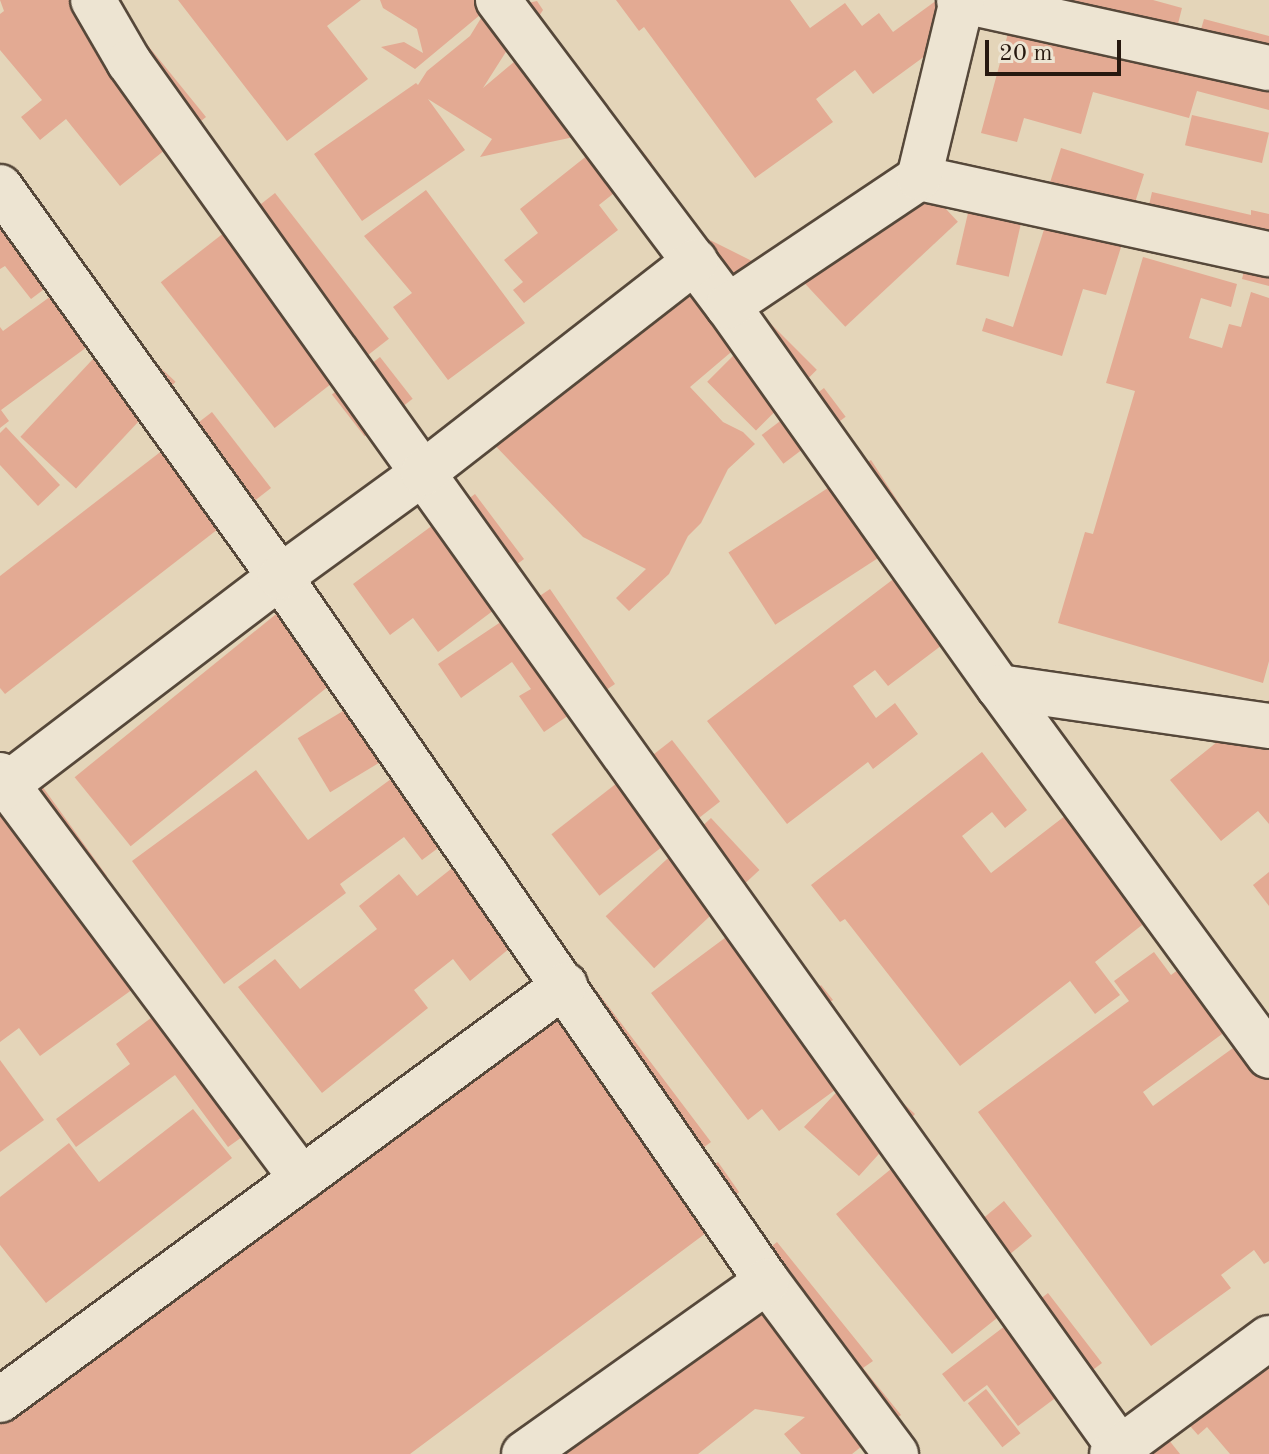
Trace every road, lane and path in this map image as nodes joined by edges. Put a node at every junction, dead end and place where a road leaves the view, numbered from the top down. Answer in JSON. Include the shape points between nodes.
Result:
{"nodes":[{"id":1,"x":93,"y":0,"type":"edge"},
{"id":2,"x":498,"y":0,"type":"edge"},
{"id":3,"x":961,"y":1,"type":"edge"},
{"id":4,"x":1269,"y":68,"type":"edge"},
{"id":5,"x":919,"y":178,"type":"junction"},
{"id":6,"x":0,"y":187,"type":"edge"},
{"id":7,"x":1269,"y":254,"type":"edge"},
{"id":8,"x":695,"y":261,"type":"junction"},
{"id":9,"x":728,"y":306,"type":"junction"},
{"id":10,"x":423,"y":473,"type":"junction"},
{"id":11,"x":280,"y":577,"type":"junction"},
{"id":12,"x":999,"y":687,"type":"junction"},
{"id":13,"x":1269,"y":726,"type":"edge"},
{"id":14,"x":3,"y":783,"type":"edge"},
{"id":15,"x":565,"y":985,"type":"junction"},
{"id":16,"x":1268,"y":1053,"type":"edge"},
{"id":17,"x":302,"y":1179,"type":"junction"},
{"id":18,"x":767,"y":1281,"type":"junction"},
{"id":19,"x":1269,"y":1338,"type":"edge"},
{"id":20,"x":7,"y":1380,"type":"edge"},
{"id":21,"x":1119,"y":1452,"type":"edge"},
{"id":22,"x":524,"y":1454,"type":"edge"},
{"id":23,"x":896,"y":1454,"type":"edge"}],
"edges":[{"from":1,"to":10,"type":"street","via":[[129,62]]},
{"from":2,"to":8,"type":"street"},
{"from":3,"to":4,"type":"street"},
{"from":3,"to":5,"type":"street"},
{"from":5,"to":7,"type":"street"},
{"from":5,"to":9,"type":"street"},
{"from":6,"to":11,"type":"street"},
{"from":8,"to":9,"type":"street"},
{"from":8,"to":10,"type":"street"},
{"from":9,"to":12,"type":"street"},
{"from":10,"to":11,"type":"street"},
{"from":10,"to":21,"type":"street"},
{"from":11,"to":14,"type":"street"},
{"from":11,"to":15,"type":"street"},
{"from":12,"to":13,"type":"street"},
{"from":12,"to":16,"type":"street"},
{"from":14,"to":17,"type":"street"},
{"from":15,"to":17,"type":"street"},
{"from":15,"to":18,"type":"street"},
{"from":17,"to":20,"type":"street"},
{"from":18,"to":22,"type":"street"},
{"from":18,"to":23,"type":"street"},
{"from":19,"to":21,"type":"street"}]}
